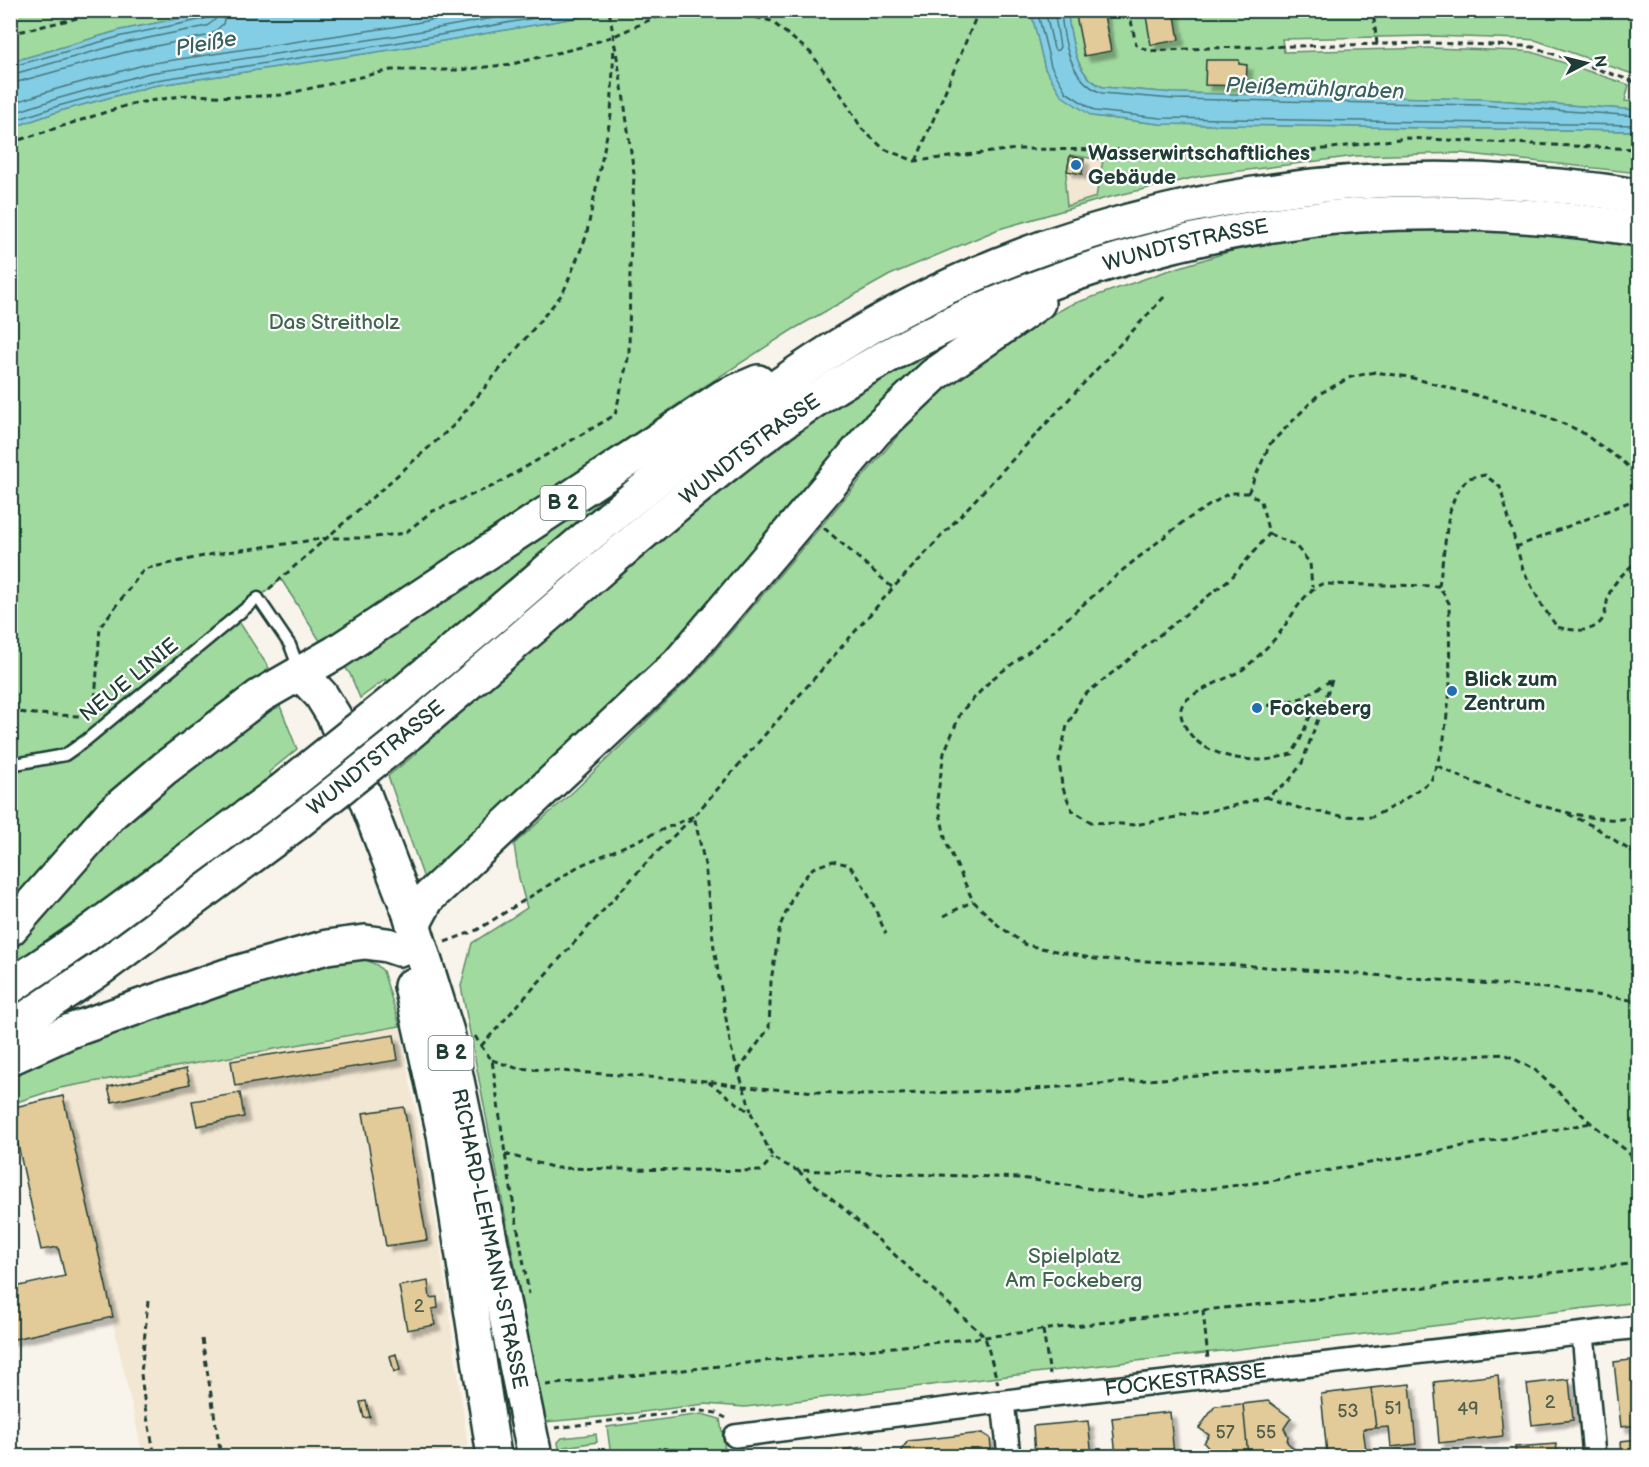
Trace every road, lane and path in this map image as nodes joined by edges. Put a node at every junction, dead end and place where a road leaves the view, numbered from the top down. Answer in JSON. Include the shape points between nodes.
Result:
{"nodes":[{"id":1,"x":111,"y":10,"type":"edge"},
{"id":2,"x":609,"y":10,"type":"edge"},
{"id":3,"x":682,"y":10,"type":"edge"},
{"id":4,"x":725,"y":10,"type":"edge"},
{"id":5,"x":979,"y":10,"type":"edge"},
{"id":6,"x":1129,"y":10,"type":"edge"},
{"id":7,"x":1377,"y":10,"type":"edge"},
{"id":8,"x":10,"y":34,"type":"edge"},
{"id":9,"x":614,"y":36,"type":"junction"},
{"id":10,"x":1377,"y":44,"type":"junction"},
{"id":11,"x":1638,"y":83,"type":"edge"},
{"id":12,"x":10,"y":143,"type":"edge"},
{"id":13,"x":1638,"y":149,"type":"edge"},
{"id":14,"x":915,"y":161,"type":"junction"},
{"id":15,"x":1634,"y":195,"type":"edge"},
{"id":16,"x":1638,"y":229,"type":"edge"},
{"id":17,"x":1088,"y":270,"type":"junction"},
{"id":18,"x":1166,"y":296,"type":"dead end"},
{"id":19,"x":834,"y":349,"type":"junction"},
{"id":20,"x":1638,"y":477,"type":"edge"},
{"id":21,"x":1248,"y":493,"type":"junction"},
{"id":22,"x":1638,"y":501,"type":"edge"},
{"id":23,"x":807,"y":513,"type":"junction"},
{"id":24,"x":1269,"y":534,"type":"junction"},
{"id":25,"x":328,"y":538,"type":"junction"},
{"id":26,"x":1516,"y":547,"type":"junction"},
{"id":27,"x":1638,"y":560,"type":"edge"},
{"id":28,"x":1439,"y":586,"type":"junction"},
{"id":29,"x":893,"y":588,"type":"junction"},
{"id":30,"x":1312,"y":588,"type":"junction"},
{"id":31,"x":258,"y":598,"type":"junction"},
{"id":32,"x":300,"y":673,"type":"junction"},
{"id":33,"x":1257,"y":708,"type":"dead end"},
{"id":34,"x":1322,"y":708,"type":"junction"},
{"id":35,"x":10,"y":711,"type":"edge"},
{"id":36,"x":10,"y":765,"type":"edge"},
{"id":37,"x":1438,"y":766,"type":"junction"},
{"id":38,"x":1266,"y":797,"type":"junction"},
{"id":39,"x":1562,"y":811,"type":"junction"},
{"id":40,"x":1638,"y":815,"type":"edge"},
{"id":41,"x":694,"y":816,"type":"junction"},
{"id":42,"x":1638,"y":856,"type":"edge"},
{"id":43,"x":973,"y":901,"type":"junction"},
{"id":44,"x":944,"y":916,"type":"dead end"},
{"id":45,"x":10,"y":929,"type":"edge"},
{"id":46,"x":886,"y":934,"type":"dead end"},
{"id":47,"x":406,"y":937,"type":"junction"},
{"id":48,"x":442,"y":943,"type":"dead end"},
{"id":49,"x":10,"y":987,"type":"edge"},
{"id":50,"x":1638,"y":1000,"type":"edge"},
{"id":51,"x":10,"y":1029,"type":"edge"},
{"id":52,"x":481,"y":1047,"type":"dead end"},
{"id":53,"x":10,"y":1058,"type":"edge"},
{"id":54,"x":492,"y":1060,"type":"dead end"},
{"id":55,"x":738,"y":1071,"type":"junction"},
{"id":56,"x":707,"y":1081,"type":"junction"},
{"id":57,"x":742,"y":1087,"type":"junction"},
{"id":58,"x":751,"y":1113,"type":"junction"},
{"id":59,"x":1591,"y":1123,"type":"junction"},
{"id":60,"x":505,"y":1154,"type":"dead end"},
{"id":61,"x":772,"y":1158,"type":"junction"},
{"id":62,"x":1638,"y":1164,"type":"edge"},
{"id":63,"x":796,"y":1170,"type":"junction"},
{"id":64,"x":1638,"y":1263,"type":"edge"},
{"id":65,"x":148,"y":1301,"type":"dead end"},
{"id":66,"x":1203,"y":1310,"type":"junction"},
{"id":67,"x":1638,"y":1327,"type":"edge"},
{"id":68,"x":1043,"y":1330,"type":"junction"},
{"id":69,"x":1583,"y":1334,"type":"junction"},
{"id":70,"x":985,"y":1337,"type":"junction"},
{"id":71,"x":202,"y":1339,"type":"dead end"},
{"id":72,"x":1047,"y":1355,"type":"dead end"},
{"id":73,"x":1210,"y":1377,"type":"junction"},
{"id":74,"x":545,"y":1385,"type":"dead end"},
{"id":75,"x":1003,"y":1402,"type":"junction"},
{"id":76,"x":735,"y":1436,"type":"joint"},
{"id":77,"x":660,"y":1448,"type":"junction"},
{"id":78,"x":536,"y":1449,"type":"edge"},
{"id":79,"x":155,"y":1456,"type":"edge"},
{"id":80,"x":221,"y":1456,"type":"edge"},
{"id":81,"x":494,"y":1456,"type":"edge"},
{"id":82,"x":648,"y":1456,"type":"edge"},
{"id":83,"x":661,"y":1456,"type":"edge"},
{"id":84,"x":703,"y":1456,"type":"edge"},
{"id":85,"x":1009,"y":1456,"type":"edge"},
{"id":86,"x":1594,"y":1456,"type":"edge"}],
"edges":[{"from":1,"to":8,"type":"path"},
{"from":2,"to":9,"type":"path"},
{"from":3,"to":9,"type":"path"},
{"from":4,"to":14,"type":"path","via":[[771,21],[812,53],[862,129],[884,149]]},
{"from":5,"to":14,"type":"path"},
{"from":6,"to":10,"type":"path","via":[[1136,45],[1149,51]]},
{"from":7,"to":10,"type":"path","via":[[1372,11]]},
{"from":9,"to":12,"type":"path","via":[[512,64],[460,70],[391,70],[281,95],[187,95],[132,104]]},
{"from":9,"to":25,"type":"path","via":[[611,115],[586,237],[563,293],[453,426]]},
{"from":9,"to":25,"type":"path","via":[[634,174],[629,354],[615,415],[493,486],[431,512],[405,533]]},
{"from":10,"to":11,"type":"path","via":[[1533,47]]},
{"from":13,"to":14,"type":"path","via":[[1407,138],[1264,157],[1017,149]]},
{"from":15,"to":19,"type":"main road","name":"WUNDTSTRASSE","via":[[1458,180],[1364,182],[1222,200],[1112,226],[1004,263],[897,313]]},
{"from":16,"to":17,"type":"main road","name":"WUNDTSTRASSE","via":[[1464,213],[1361,215],[1226,234]]},
{"from":17,"to":23,"type":"main road","via":[[934,375],[875,431]]},
{"from":17,"to":51,"type":"main road","name":"WUNDTSTRASSE","bridge":true,"via":[[1000,302],[863,370],[735,457],[406,736],[294,825]]},
{"from":18,"to":29,"type":"path"},
{"from":19,"to":32,"type":"main road","number":"B 2","via":[[723,397]]},
{"from":19,"to":49,"type":"main road","name":"WUNDTSTRASSE","bridge":true,"via":[[698,444],[281,791]]},
{"from":20,"to":21,"type":"path","via":[[1580,431],[1534,411],[1409,377],[1375,372],[1351,376],[1318,394],[1270,444]]},
{"from":21,"to":24,"type":"path","via":[[1261,501]]},
{"from":21,"to":43,"type":"path","via":[[1228,493],[1183,522],[992,679],[961,712],[944,753],[938,799],[946,842]]},
{"from":22,"to":26,"type":"path"},
{"from":23,"to":29,"type":"path"},
{"from":23,"to":47,"type":"main road","via":[[679,663],[427,900]]},
{"from":24,"to":30,"type":"path","via":[[1295,545],[1311,562]]},
{"from":24,"to":38,"type":"path","via":[[1232,577],[1082,697],[1067,726],[1059,760],[1062,786],[1072,810],[1091,822],[1135,825]]},
{"from":25,"to":31,"type":"path"},
{"from":25,"to":35,"type":"path","via":[[213,554],[144,569],[100,627],[94,700],[81,716]]},
{"from":26,"to":27,"type":"path","via":[[1523,570],[1557,627],[1579,631],[1602,620],[1610,591]]},
{"from":26,"to":28,"type":"path","via":[[1500,487],[1485,475],[1468,478],[1456,493],[1449,514]]},
{"from":28,"to":30,"type":"path","via":[[1322,584]]},
{"from":28,"to":37,"type":"path","via":[[1449,603],[1450,691]]},
{"from":29,"to":41,"type":"path"},
{"from":30,"to":34,"type":"path","via":[[1280,634],[1245,668],[1192,696],[1182,704],[1180,715],[1186,729],[1206,748],[1266,760],[1292,754],[1313,709]]},
{"from":31,"to":32,"type":"lane","via":[[290,645]]},
{"from":31,"to":36,"type":"lane","name":"NEUE LINIE","via":[[65,755]]},
{"from":32,"to":45,"type":"main road","number":"B 2","via":[[260,696],[112,813]]},
{"from":32,"to":47,"type":"main road","name":"RICHARD-LEHMANN-STRASSE","number":"B 2","via":[[334,716]]},
{"from":33,"to":34,"type":"path","via":[[1302,698],[1332,680]]},
{"from":34,"to":38,"type":"path","via":[[1302,763],[1289,781]]},
{"from":37,"to":38,"type":"path","via":[[1431,781],[1372,817],[1302,809]]},
{"from":37,"to":39,"type":"path","via":[[1503,793]]},
{"from":39,"to":40,"type":"path","via":[[1600,819],[1632,819]]},
{"from":39,"to":42,"type":"path","via":[[1595,827]]},
{"from":41,"to":48,"type":"path","via":[[579,866],[477,930]]},
{"from":41,"to":52,"type":"path","via":[[646,862]]},
{"from":41,"to":55,"type":"path"},
{"from":43,"to":44,"type":"path"},
{"from":43,"to":50,"type":"path","via":[[1026,945],[1095,959],[1239,965],[1546,988]]},
{"from":46,"to":55,"type":"path","via":[[849,865],[833,861],[813,868],[798,885],[780,926],[771,981],[769,1028]]},
{"from":47,"to":53,"type":"main road","via":[[387,945],[365,942],[327,947],[229,975],[70,1031]]},
{"from":47,"to":78,"type":"main road","name":"RICHARD-LEHMANN-STRASSE","number":"B 2","via":[[447,1032]]},
{"from":47,"to":81,"type":"main road","name":"RICHARD-LEHMANN-STRASSE","number":"B 2","via":[[411,987],[444,1134]]},
{"from":54,"to":56,"type":"path","via":[[516,1068]]},
{"from":55,"to":57,"type":"path"},
{"from":56,"to":57,"type":"path"},
{"from":56,"to":58,"type":"path"},
{"from":57,"to":58,"type":"path"},
{"from":57,"to":59,"type":"path","via":[[864,1095],[1020,1090],[1505,1054],[1535,1070]]},
{"from":58,"to":61,"type":"path"},
{"from":59,"to":62,"type":"path"},
{"from":59,"to":63,"type":"path","via":[[1270,1181],[1144,1197],[1020,1178]]},
{"from":60,"to":61,"type":"path","via":[[556,1168],[760,1171]]},
{"from":61,"to":63,"type":"path"},
{"from":63,"to":70,"type":"path"},
{"from":64,"to":66,"type":"path"},
{"from":65,"to":79,"type":"path","via":[[141,1374]]},
{"from":66,"to":68,"type":"path"},
{"from":66,"to":73,"type":"path"},
{"from":67,"to":69,"type":"street","name":"FOCKESTRASSE"},
{"from":68,"to":70,"type":"path"},
{"from":68,"to":72,"type":"path"},
{"from":69,"to":73,"type":"street","name":"FOCKESTRASSE"},
{"from":69,"to":86,"type":"street"},
{"from":70,"to":74,"type":"path"},
{"from":70,"to":75,"type":"path"},
{"from":71,"to":80,"type":"path"},
{"from":73,"to":75,"type":"street","name":"FOCKESTRASSE"},
{"from":75,"to":76,"type":"street","name":"FOCKESTRASSE"},
{"from":75,"to":85,"type":"street"},
{"from":76,"to":78,"type":"path","via":[[727,1419],[696,1410]]},
{"from":77,"to":82,"type":"path"},
{"from":77,"to":83,"type":"path"},
{"from":77,"to":84,"type":"path"}]}
